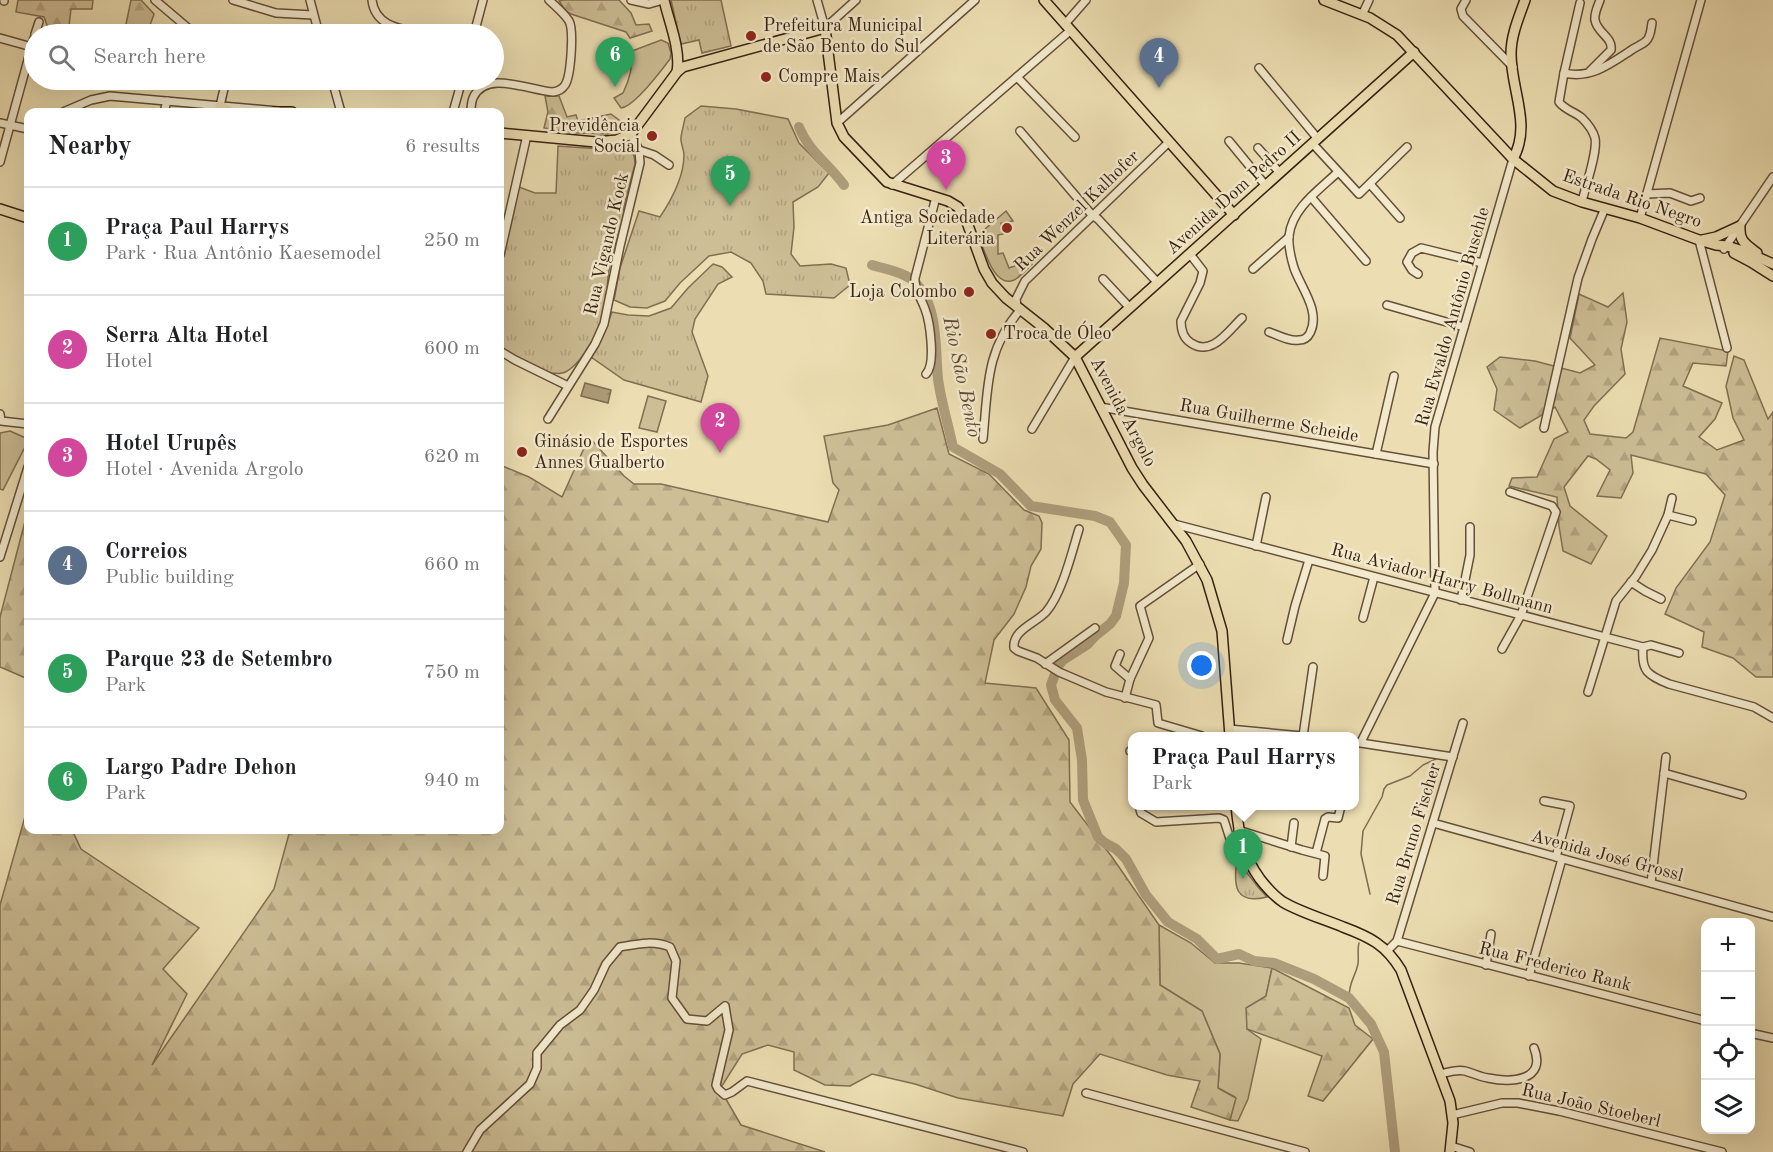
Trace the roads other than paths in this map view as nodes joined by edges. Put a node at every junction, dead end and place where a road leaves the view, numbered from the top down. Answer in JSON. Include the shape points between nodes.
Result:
{"nodes":[{"id":1,"x":155,"y":0,"type":"edge"},
{"id":2,"x":233,"y":0,"type":"edge"},
{"id":3,"x":310,"y":0,"type":"edge"},
{"id":4,"x":372,"y":0,"type":"edge"},
{"id":5,"x":483,"y":0,"type":"edge"},
{"id":6,"x":549,"y":0,"type":"edge"},
{"id":7,"x":631,"y":0,"type":"edge"},
{"id":8,"x":663,"y":0,"type":"edge"},
{"id":9,"x":818,"y":0,"type":"edge"},
{"id":10,"x":856,"y":0,"type":"edge"},
{"id":11,"x":975,"y":0,"type":"edge"},
{"id":12,"x":1044,"y":0,"type":"edge"},
{"id":13,"x":1086,"y":0,"type":"edge"},
{"id":14,"x":1324,"y":0,"type":"edge"},
{"id":15,"x":1369,"y":0,"type":"edge"},
{"id":16,"x":1466,"y":0,"type":"edge"},
{"id":17,"x":1525,"y":0,"type":"edge"},
{"id":18,"x":1600,"y":0,"type":"edge"},
{"id":19,"x":1701,"y":0,"type":"edge"},
{"id":20,"x":1580,"y":3,"type":"dead end"},
{"id":21,"x":313,"y":15,"type":"junction"},
{"id":22,"x":1362,"y":15,"type":"junction"},
{"id":23,"x":1652,"y":22,"type":"dead end"},
{"id":24,"x":183,"y":24,"type":"edge"},
{"id":25,"x":316,"y":24,"type":"edge"},
{"id":26,"x":388,"y":24,"type":"edge"},
{"id":27,"x":477,"y":24,"type":"edge"},
{"id":28,"x":1068,"y":27,"type":"junction"},
{"id":29,"x":825,"y":28,"type":"junction"},
{"id":30,"x":0,"y":38,"type":"edge"},
{"id":31,"x":675,"y":42,"type":"junction"},
{"id":32,"x":24,"y":45,"type":"edge"},
{"id":33,"x":1414,"y":52,"type":"junction"},
{"id":34,"x":700,"y":62,"type":"junction"},
{"id":35,"x":1513,"y":67,"type":"junction"},
{"id":36,"x":1258,"y":68,"type":"dead end"},
{"id":37,"x":677,"y":72,"type":"junction"},
{"id":38,"x":1564,"y":73,"type":"junction"},
{"id":39,"x":1586,"y":74,"type":"junction"},
{"id":40,"x":24,"y":75,"type":"edge"},
{"id":41,"x":1017,"y":77,"type":"junction"},
{"id":42,"x":504,"y":83,"type":"edge"},
{"id":43,"x":224,"y":90,"type":"edge"},
{"id":44,"x":335,"y":90,"type":"edge"},
{"id":45,"x":459,"y":90,"type":"edge"},
{"id":46,"x":481,"y":90,"type":"edge"},
{"id":47,"x":167,"y":101,"type":"junction"},
{"id":48,"x":220,"y":106,"type":"junction"},
{"id":49,"x":72,"y":108,"type":"edge"},
{"id":50,"x":165,"y":108,"type":"edge"},
{"id":51,"x":224,"y":108,"type":"edge"},
{"id":52,"x":239,"y":108,"type":"edge"},
{"id":53,"x":340,"y":108,"type":"edge"},
{"id":54,"x":454,"y":108,"type":"edge"},
{"id":55,"x":471,"y":108,"type":"edge"},
{"id":56,"x":0,"y":123,"type":"edge"},
{"id":57,"x":837,"y":123,"type":"junction"},
{"id":58,"x":10,"y":125,"type":"junction"},
{"id":59,"x":24,"y":128,"type":"edge"},
{"id":60,"x":1020,"y":131,"type":"dead end"},
{"id":61,"x":504,"y":133,"type":"edge"},
{"id":62,"x":631,"y":134,"type":"junction"},
{"id":63,"x":527,"y":135,"type":"junction"},
{"id":64,"x":1075,"y":136,"type":"dead end"},
{"id":65,"x":1229,"y":141,"type":"dead end"},
{"id":66,"x":1315,"y":141,"type":"junction"},
{"id":67,"x":1169,"y":142,"type":"junction"},
{"id":68,"x":1407,"y":147,"type":"dead end"},
{"id":69,"x":1258,"y":148,"type":"dead end"},
{"id":70,"x":639,"y":150,"type":"junction"},
{"id":71,"x":1513,"y":159,"type":"junction"},
{"id":72,"x":0,"y":162,"type":"edge"},
{"id":73,"x":669,"y":165,"type":"dead end"},
{"id":74,"x":1338,"y":172,"type":"junction"},
{"id":75,"x":1280,"y":174,"type":"junction"},
{"id":76,"x":1773,"y":177,"type":"edge"},
{"id":77,"x":892,"y":184,"type":"junction"},
{"id":78,"x":1370,"y":184,"type":"junction"},
{"id":79,"x":1266,"y":186,"type":"junction"},
{"id":80,"x":1647,"y":194,"type":"junction"},
{"id":81,"x":936,"y":197,"type":"junction"},
{"id":82,"x":1311,"y":197,"type":"junction"},
{"id":83,"x":1700,"y":198,"type":"dead end"},
{"id":84,"x":1582,"y":202,"type":"junction"},
{"id":85,"x":1605,"y":208,"type":"junction"},
{"id":86,"x":0,"y":209,"type":"edge"},
{"id":87,"x":1092,"y":215,"type":"junction"},
{"id":88,"x":1234,"y":215,"type":"junction"},
{"id":89,"x":24,"y":217,"type":"edge"},
{"id":90,"x":1400,"y":218,"type":"dead end"},
{"id":91,"x":1640,"y":218,"type":"junction"},
{"id":92,"x":1740,"y":226,"type":"junction"},
{"id":93,"x":504,"y":237,"type":"edge"},
{"id":94,"x":1289,"y":237,"type":"junction"},
{"id":95,"x":1699,"y":240,"type":"junction"},
{"id":96,"x":1722,"y":247,"type":"junction"},
{"id":97,"x":1190,"y":254,"type":"junction"},
{"id":98,"x":1366,"y":261,"type":"dead end"},
{"id":99,"x":1482,"y":263,"type":"junction"},
{"id":100,"x":1772,"y":264,"type":"edge"},
{"id":101,"x":1253,"y":269,"type":"dead end"},
{"id":102,"x":1418,"y":273,"type":"dead end"},
{"id":103,"x":1773,"y":276,"type":"edge"},
{"id":104,"x":1103,"y":279,"type":"dead end"},
{"id":105,"x":1158,"y":283,"type":"junction"},
{"id":106,"x":1387,"y":305,"type":"dead end"},
{"id":107,"x":1019,"y":308,"type":"junction"},
{"id":108,"x":1130,"y":308,"type":"junction"},
{"id":109,"x":1242,"y":318,"type":"dead end"},
{"id":110,"x":1464,"y":327,"type":"junction"},
{"id":111,"x":1269,"y":332,"type":"dead end"},
{"id":112,"x":1727,"y":348,"type":"dead end"},
{"id":113,"x":504,"y":353,"type":"edge"},
{"id":114,"x":1075,"y":357,"type":"junction"},
{"id":115,"x":926,"y":374,"type":"dead end"},
{"id":116,"x":1394,"y":376,"type":"dead end"},
{"id":117,"x":568,"y":386,"type":"junction"},
{"id":118,"x":1100,"y":407,"type":"junction"},
{"id":119,"x":0,"y":419,"type":"edge"},
{"id":120,"x":548,"y":419,"type":"dead end"},
{"id":121,"x":24,"y":422,"type":"edge"},
{"id":122,"x":1544,"y":428,"type":"dead end"},
{"id":123,"x":1032,"y":429,"type":"dead end"},
{"id":124,"x":983,"y":439,"type":"dead end"},
{"id":125,"x":1376,"y":454,"type":"junction"},
{"id":126,"x":1434,"y":464,"type":"junction"},
{"id":127,"x":24,"y":480,"type":"edge"},
{"id":128,"x":1510,"y":492,"type":"dead end"},
{"id":129,"x":1266,"y":497,"type":"dead end"},
{"id":130,"x":1672,"y":498,"type":"dead end"},
{"id":131,"x":1668,"y":515,"type":"junction"},
{"id":132,"x":1692,"y":521,"type":"dead end"},
{"id":133,"x":1174,"y":524,"type":"junction"},
{"id":134,"x":1470,"y":527,"type":"dead end"},
{"id":135,"x":1079,"y":529,"type":"dead end"},
{"id":136,"x":1196,"y":530,"type":"junction"},
{"id":137,"x":1186,"y":541,"type":"junction"},
{"id":138,"x":1256,"y":546,"type":"junction"},
{"id":139,"x":0,"y":557,"type":"edge"},
{"id":140,"x":1309,"y":560,"type":"junction"},
{"id":141,"x":1200,"y":564,"type":"junction"},
{"id":142,"x":1374,"y":577,"type":"junction"},
{"id":143,"x":1631,"y":582,"type":"junction"},
{"id":144,"x":1435,"y":593,"type":"junction"},
{"id":145,"x":1661,"y":599,"type":"dead end"},
{"id":146,"x":1461,"y":600,"type":"junction"},
{"id":147,"x":1521,"y":615,"type":"junction"},
{"id":148,"x":1363,"y":618,"type":"dead end"},
{"id":149,"x":1095,"y":628,"type":"dead end"},
{"id":150,"x":1605,"y":636,"type":"junction"},
{"id":151,"x":1287,"y":640,"type":"dead end"},
{"id":152,"x":1643,"y":646,"type":"junction"},
{"id":153,"x":1502,"y":649,"type":"dead end"},
{"id":154,"x":1679,"y":653,"type":"dead end"},
{"id":155,"x":1120,"y":654,"type":"dead end"},
{"id":156,"x":1045,"y":664,"type":"junction"},
{"id":157,"x":1313,"y":666,"type":"dead end"},
{"id":158,"x":1130,"y":679,"type":"junction"},
{"id":159,"x":1588,"y":692,"type":"dead end"},
{"id":160,"x":1125,"y":698,"type":"junction"},
{"id":161,"x":1773,"y":718,"type":"edge"},
{"id":162,"x":1463,"y":723,"type":"dead end"},
{"id":163,"x":1188,"y":732,"type":"edge"},
{"id":164,"x":1229,"y":732,"type":"edge"},
{"id":165,"x":1303,"y":732,"type":"edge"},
{"id":166,"x":1359,"y":738,"type":"edge"},
{"id":167,"x":1359,"y":742,"type":"edge"},
{"id":168,"x":1453,"y":757,"type":"junction"},
{"id":169,"x":1666,"y":757,"type":"dead end"},
{"id":170,"x":1664,"y":773,"type":"junction"},
{"id":171,"x":1742,"y":795,"type":"dead end"},
{"id":172,"x":1544,"y":801,"type":"dead end"},
{"id":173,"x":1140,"y":810,"type":"edge"},
{"id":174,"x":1236,"y":810,"type":"edge"},
{"id":175,"x":1340,"y":810,"type":"edge"},
{"id":176,"x":1294,"y":823,"type":"dead end"},
{"id":177,"x":1433,"y":823,"type":"junction"},
{"id":178,"x":1238,"y":830,"type":"junction"},
{"id":179,"x":1241,"y":844,"type":"junction"},
{"id":180,"x":1291,"y":847,"type":"junction"},
{"id":181,"x":1316,"y":854,"type":"junction"},
{"id":182,"x":1559,"y":858,"type":"junction"},
{"id":183,"x":1323,"y":876,"type":"dead end"},
{"id":184,"x":1651,"y":883,"type":"junction"},
{"id":185,"x":1773,"y":917,"type":"edge"},
{"id":186,"x":1491,"y":934,"type":"dead end"},
{"id":187,"x":1396,"y":941,"type":"junction"},
{"id":188,"x":1387,"y":951,"type":"junction"},
{"id":189,"x":1486,"y":965,"type":"junction"},
{"id":190,"x":1529,"y":976,"type":"junction"},
{"id":191,"x":1701,"y":1020,"type":"edge"},
{"id":192,"x":1755,"y":1034,"type":"edge"},
{"id":193,"x":1773,"y":1038,"type":"edge"},
{"id":194,"x":1534,"y":1048,"type":"dead end"},
{"id":195,"x":1441,"y":1074,"type":"junction"},
{"id":196,"x":1086,"y":1093,"type":"dead end"},
{"id":197,"x":1452,"y":1115,"type":"junction"},
{"id":198,"x":1451,"y":1149,"type":"edge"},
{"id":199,"x":467,"y":1152,"type":"edge"},
{"id":200,"x":1023,"y":1152,"type":"edge"},
{"id":201,"x":1305,"y":1152,"type":"edge"},
{"id":202,"x":1470,"y":1152,"type":"edge"},
{"id":203,"x":1722,"y":1152,"type":"edge"}],
"edges":[{"from":1,"to":24,"type":"street"},
{"from":2,"to":21,"type":"street","via":[[276,13]]},
{"from":3,"to":21,"type":"street"},
{"from":4,"to":26,"type":"street","via":[[375,13]]},
{"from":5,"to":27,"type":"street"},
{"from":6,"to":42,"type":"street","via":[[570,22],[569,74],[565,85],[553,93]]},
{"from":7,"to":8,"type":"street","via":[[649,4]]},
{"from":8,"to":31,"type":"main road"},
{"from":9,"to":29,"type":"street"},
{"from":10,"to":29,"type":"street"},
{"from":11,"to":57,"type":"street"},
{"from":12,"to":28,"type":"main road"},
{"from":13,"to":28,"type":"street"},
{"from":14,"to":22,"type":"main road","name":"Estrada Rio Negro"},
{"from":15,"to":22,"type":"street"},
{"from":16,"to":35,"type":"street","via":[[1461,9],[1463,16]]},
{"from":17,"to":35,"type":"main road","via":[[1513,36]]},
{"from":18,"to":39,"type":"street","via":[[1596,24],[1612,47]]},
{"from":19,"to":80,"type":"street"},
{"from":20,"to":38,"type":"street"},
{"from":21,"to":25,"type":"street"},
{"from":22,"to":33,"type":"main road","name":"Estrada Rio Negro","via":[[1390,30]]},
{"from":23,"to":39,"type":"street","via":[[1646,41]]},
{"from":28,"to":41,"type":"street"},
{"from":28,"to":67,"type":"main road"},
{"from":29,"to":34,"type":"main road"},
{"from":29,"to":57,"type":"main road"},
{"from":30,"to":32,"type":"street"},
{"from":31,"to":34,"type":"main road","via":[[685,55]]},
{"from":31,"to":37,"type":"main road"},
{"from":33,"to":66,"type":"main road","name":"Avenida Dom Pedro II"},
{"from":33,"to":71,"type":"main road","name":"Estrada Rio Negro"},
{"from":34,"to":37,"type":"main road"},
{"from":35,"to":71,"type":"main road","via":[[1522,130]]},
{"from":36,"to":66,"type":"street"},
{"from":37,"to":62,"type":"main road"},
{"from":38,"to":39,"type":"street"},
{"from":38,"to":84,"type":"street","via":[[1559,102],[1581,118],[1595,139]]},
{"from":40,"to":58,"type":"street"},
{"from":41,"to":64,"type":"street"},
{"from":41,"to":77,"type":"street"},
{"from":43,"to":48,"type":"street"},
{"from":44,"to":53,"type":"street"},
{"from":45,"to":54,"type":"street"},
{"from":46,"to":55,"type":"street"},
{"from":47,"to":48,"type":"street"},
{"from":47,"to":49,"type":"street","via":[[105,96]]},
{"from":47,"to":50,"type":"street"},
{"from":48,"to":51,"type":"main road"},
{"from":48,"to":52,"type":"street"},
{"from":56,"to":58,"type":"street"},
{"from":57,"to":77,"type":"main road","name":"Avenida Argolo","via":[[844,137],[878,175]]},
{"from":58,"to":59,"type":"street"},
{"from":58,"to":72,"type":"street"},
{"from":60,"to":87,"type":"street"},
{"from":61,"to":63,"type":"main road"},
{"from":62,"to":63,"type":"main road","via":[[604,143]]},
{"from":62,"to":70,"type":"street","name":"Rua Vigando Kock"},
{"from":63,"to":93,"type":"street"},
{"from":65,"to":79,"type":"street"},
{"from":66,"to":74,"type":"street"},
{"from":66,"to":75,"type":"main road","name":"Avenida Dom Pedro II"},
{"from":67,"to":87,"type":"street","name":"Rua Wenzel Kalhofer"},
{"from":67,"to":88,"type":"main road"},
{"from":68,"to":78,"type":"street"},
{"from":69,"to":75,"type":"street"},
{"from":70,"to":73,"type":"street","via":[[654,154]]},
{"from":70,"to":117,"type":"street","name":"Rua Vigando Kock","via":[[639,170],[607,316],[595,344]]},
{"from":71,"to":84,"type":"main road","name":"Estrada Rio Negro","via":[[1553,191]]},
{"from":71,"to":99,"type":"street","name":"Rua Ewaldo Antônio Buschle"},
{"from":74,"to":78,"type":"street","via":[[1359,194]]},
{"from":74,"to":82,"type":"street"},
{"from":75,"to":79,"type":"main road","name":"Avenida Dom Pedro II"},
{"from":76,"to":92,"type":"street"},
{"from":77,"to":81,"type":"main road","name":"Avenida Argolo"},
{"from":78,"to":90,"type":"street"},
{"from":79,"to":88,"type":"main road","name":"Avenida Dom Pedro II"},
{"from":80,"to":83,"type":"street","via":[[1670,193],[1691,201]]},
{"from":80,"to":91,"type":"street"},
{"from":81,"to":107,"type":"main road","name":"Avenida Argolo","via":[[952,202],[961,211],[988,276]]},
{"from":81,"to":115,"type":"street","via":[[915,281],[928,322],[931,363]]},
{"from":82,"to":94,"type":"street","via":[[1298,213]]},
{"from":82,"to":98,"type":"street"},
{"from":84,"to":85,"type":"main road","name":"Estrada Rio Negro"},
{"from":85,"to":91,"type":"main road","name":"Estrada Rio Negro"},
{"from":85,"to":122,"type":"street","via":[[1576,287]]},
{"from":86,"to":89,"type":"main road"},
{"from":87,"to":105,"type":"street"},
{"from":87,"to":107,"type":"street","name":"Rua Wenzel Kalhofer","via":[[1024,281],[1016,298]]},
{"from":88,"to":97,"type":"main road","name":"Avenida Dom Pedro II"},
{"from":91,"to":95,"type":"main road","name":"Estrada Rio Negro"},
{"from":92,"to":95,"type":"main road"},
{"from":92,"to":96,"type":"street"},
{"from":92,"to":100,"type":"main road","via":[[1742,240]]},
{"from":94,"to":101,"type":"street"},
{"from":94,"to":111,"type":"street","via":[[1293,266],[1312,310],[1313,325],[1303,340]]},
{"from":95,"to":96,"type":"main road","name":"Estrada Rio Negro"},
{"from":95,"to":112,"type":"street"},
{"from":96,"to":100,"type":"main road","via":[[1755,255]]},
{"from":96,"to":103,"type":"main road"},
{"from":97,"to":105,"type":"main road","name":"Avenida Dom Pedro II"},
{"from":97,"to":109,"type":"street","via":[[1203,271],[1181,321],[1185,338],[1198,346],[1212,346]]},
{"from":99,"to":102,"type":"street","via":[[1421,248],[1407,262]]},
{"from":99,"to":110,"type":"street","name":"Rua Ewaldo Antônio Buschle"},
{"from":104,"to":108,"type":"street"},
{"from":105,"to":108,"type":"main road","name":"Avenida Dom Pedro II"},
{"from":106,"to":110,"type":"street"},
{"from":107,"to":114,"type":"main road","name":"Avenida Argolo"},
{"from":107,"to":124,"type":"street","name":"Rua Wenzel Kalhofer","via":[[992,360]]},
{"from":108,"to":114,"type":"main road","name":"Avenida Dom Pedro II"},
{"from":110,"to":126,"type":"street","name":"Rua Ewaldo Antônio Buschle","via":[[1437,417]]},
{"from":113,"to":117,"type":"street"},
{"from":114,"to":118,"type":"main road","name":"Avenida Argolo"},
{"from":114,"to":123,"type":"street"},
{"from":116,"to":125,"type":"street"},
{"from":117,"to":120,"type":"street","name":"Rua Vigando Kock"},
{"from":118,"to":125,"type":"street","name":"Rua Guilherme Scheide"},
{"from":118,"to":133,"type":"main road","name":"Avenida Argolo","via":[[1138,477]]},
{"from":119,"to":121,"type":"street"},
{"from":125,"to":126,"type":"street","name":"Rua Guilherme Scheide"},
{"from":126,"to":144,"type":"street","name":"Rua Ewaldo Antônio Buschle"},
{"from":127,"to":139,"type":"street"},
{"from":128,"to":147,"type":"street","via":[[1552,506],[1556,512]]},
{"from":129,"to":138,"type":"street"},
{"from":130,"to":131,"type":"street"},
{"from":131,"to":132,"type":"street"},
{"from":131,"to":143,"type":"street"},
{"from":133,"to":136,"type":"street","name":"Rua Aviador Harry Bollmann"},
{"from":133,"to":137,"type":"main road","name":"Avenida Argolo"},
{"from":134,"to":146,"type":"street","via":[[1470,555]]},
{"from":135,"to":156,"type":"street","via":[[1053,603],[1014,640],[1015,650]]},
{"from":136,"to":137,"type":"street"},
{"from":136,"to":138,"type":"street","name":"Rua Aviador Harry Bollmann"},
{"from":137,"to":141,"type":"main road","name":"Avenida Argolo"},
{"from":138,"to":140,"type":"street","name":"Rua Aviador Harry Bollmann"},
{"from":140,"to":142,"type":"street","name":"Rua Aviador Harry Bollmann"},
{"from":140,"to":151,"type":"street"},
{"from":141,"to":158,"type":"street","via":[[1140,606],[1149,638]]},
{"from":141,"to":164,"type":"main road","name":"Avenida Argolo","via":[[1222,631]]},
{"from":142,"to":144,"type":"street","name":"Rua Aviador Harry Bollmann"},
{"from":142,"to":148,"type":"street"},
{"from":143,"to":145,"type":"street"},
{"from":143,"to":150,"type":"street","via":[[1616,602]]},
{"from":144,"to":146,"type":"street","name":"Rua Aviador Harry Bollmann"},
{"from":144,"to":166,"type":"street"},
{"from":146,"to":147,"type":"street","name":"Rua Aviador Harry Bollmann"},
{"from":147,"to":150,"type":"street","name":"Rua Aviador Harry Bollmann"},
{"from":147,"to":153,"type":"street"},
{"from":149,"to":156,"type":"street"},
{"from":150,"to":152,"type":"street","name":"Rua Aviador Harry Bollmann"},
{"from":150,"to":159,"type":"street"},
{"from":152,"to":154,"type":"street","name":"Rua Aviador Harry Bollmann"},
{"from":152,"to":161,"type":"street","via":[[1644,666],[1656,679],[1754,707]]},
{"from":155,"to":158,"type":"street","via":[[1115,666]]},
{"from":156,"to":160,"type":"street"},
{"from":157,"to":165,"type":"street"},
{"from":158,"to":160,"type":"street"},
{"from":160,"to":163,"type":"street","via":[[1156,705],[1158,723]]},
{"from":162,"to":168,"type":"street","name":"Rua Bruno Fischer"},
{"from":167,"to":168,"type":"street"},
{"from":168,"to":177,"type":"street","name":"Rua Bruno Fischer"},
{"from":169,"to":170,"type":"street"},
{"from":170,"to":171,"type":"street"},
{"from":170,"to":184,"type":"street"},
{"from":172,"to":182,"type":"street","via":[[1570,807]]},
{"from":173,"to":179,"type":"street","via":[[1156,822],[1219,818],[1224,820],[1231,842]]},
{"from":174,"to":178,"type":"main road"},
{"from":175,"to":181,"type":"street","via":[[1338,818],[1325,819]]},
{"from":176,"to":180,"type":"street"},
{"from":177,"to":182,"type":"street","name":"Avenida José Grossl"},
{"from":177,"to":187,"type":"street","name":"Rua Bruno Fischer"},
{"from":178,"to":179,"type":"main road"},
{"from":178,"to":180,"type":"street"},
{"from":179,"to":188,"type":"main road","via":[[1251,867],[1277,898],[1361,934]]},
{"from":180,"to":181,"type":"street"},
{"from":181,"to":183,"type":"street","via":[[1325,856]]},
{"from":182,"to":184,"type":"street","name":"Avenida José Grossl"},
{"from":182,"to":190,"type":"street"},
{"from":184,"to":185,"type":"street","name":"Avenida José Grossl"},
{"from":186,"to":189,"type":"street"},
{"from":187,"to":188,"type":"street","name":"Rua Bruno Fischer"},
{"from":187,"to":189,"type":"street","name":"Rua Frederico Rank"},
{"from":188,"to":195,"type":"main road","via":[[1401,970]]},
{"from":189,"to":190,"type":"street","name":"Rua Frederico Rank"},
{"from":190,"to":191,"type":"street","name":"Rua Frederico Rank"},
{"from":192,"to":193,"type":"street"},
{"from":194,"to":195,"type":"street","via":[[1536,1066],[1521,1079],[1493,1079],[1463,1071]]},
{"from":195,"to":197,"type":"main road"},
{"from":196,"to":201,"type":"street"},
{"from":197,"to":198,"type":"main road"},
{"from":197,"to":203,"type":"street","name":"Rua João Stoeberl","via":[[1518,1103]]},
{"from":198,"to":202,"type":"street"},
{"from":199,"to":200,"type":"street","via":[[480,1130],[530,1084],[537,1068],[537,1053],[560,1025],[580,1010],[620,947],[647,943],[670,947],[676,961],[672,998],[687,1019],[707,1021],[725,1006],[729,1030],[716,1085],[725,1095],[747,1081]]}]}
